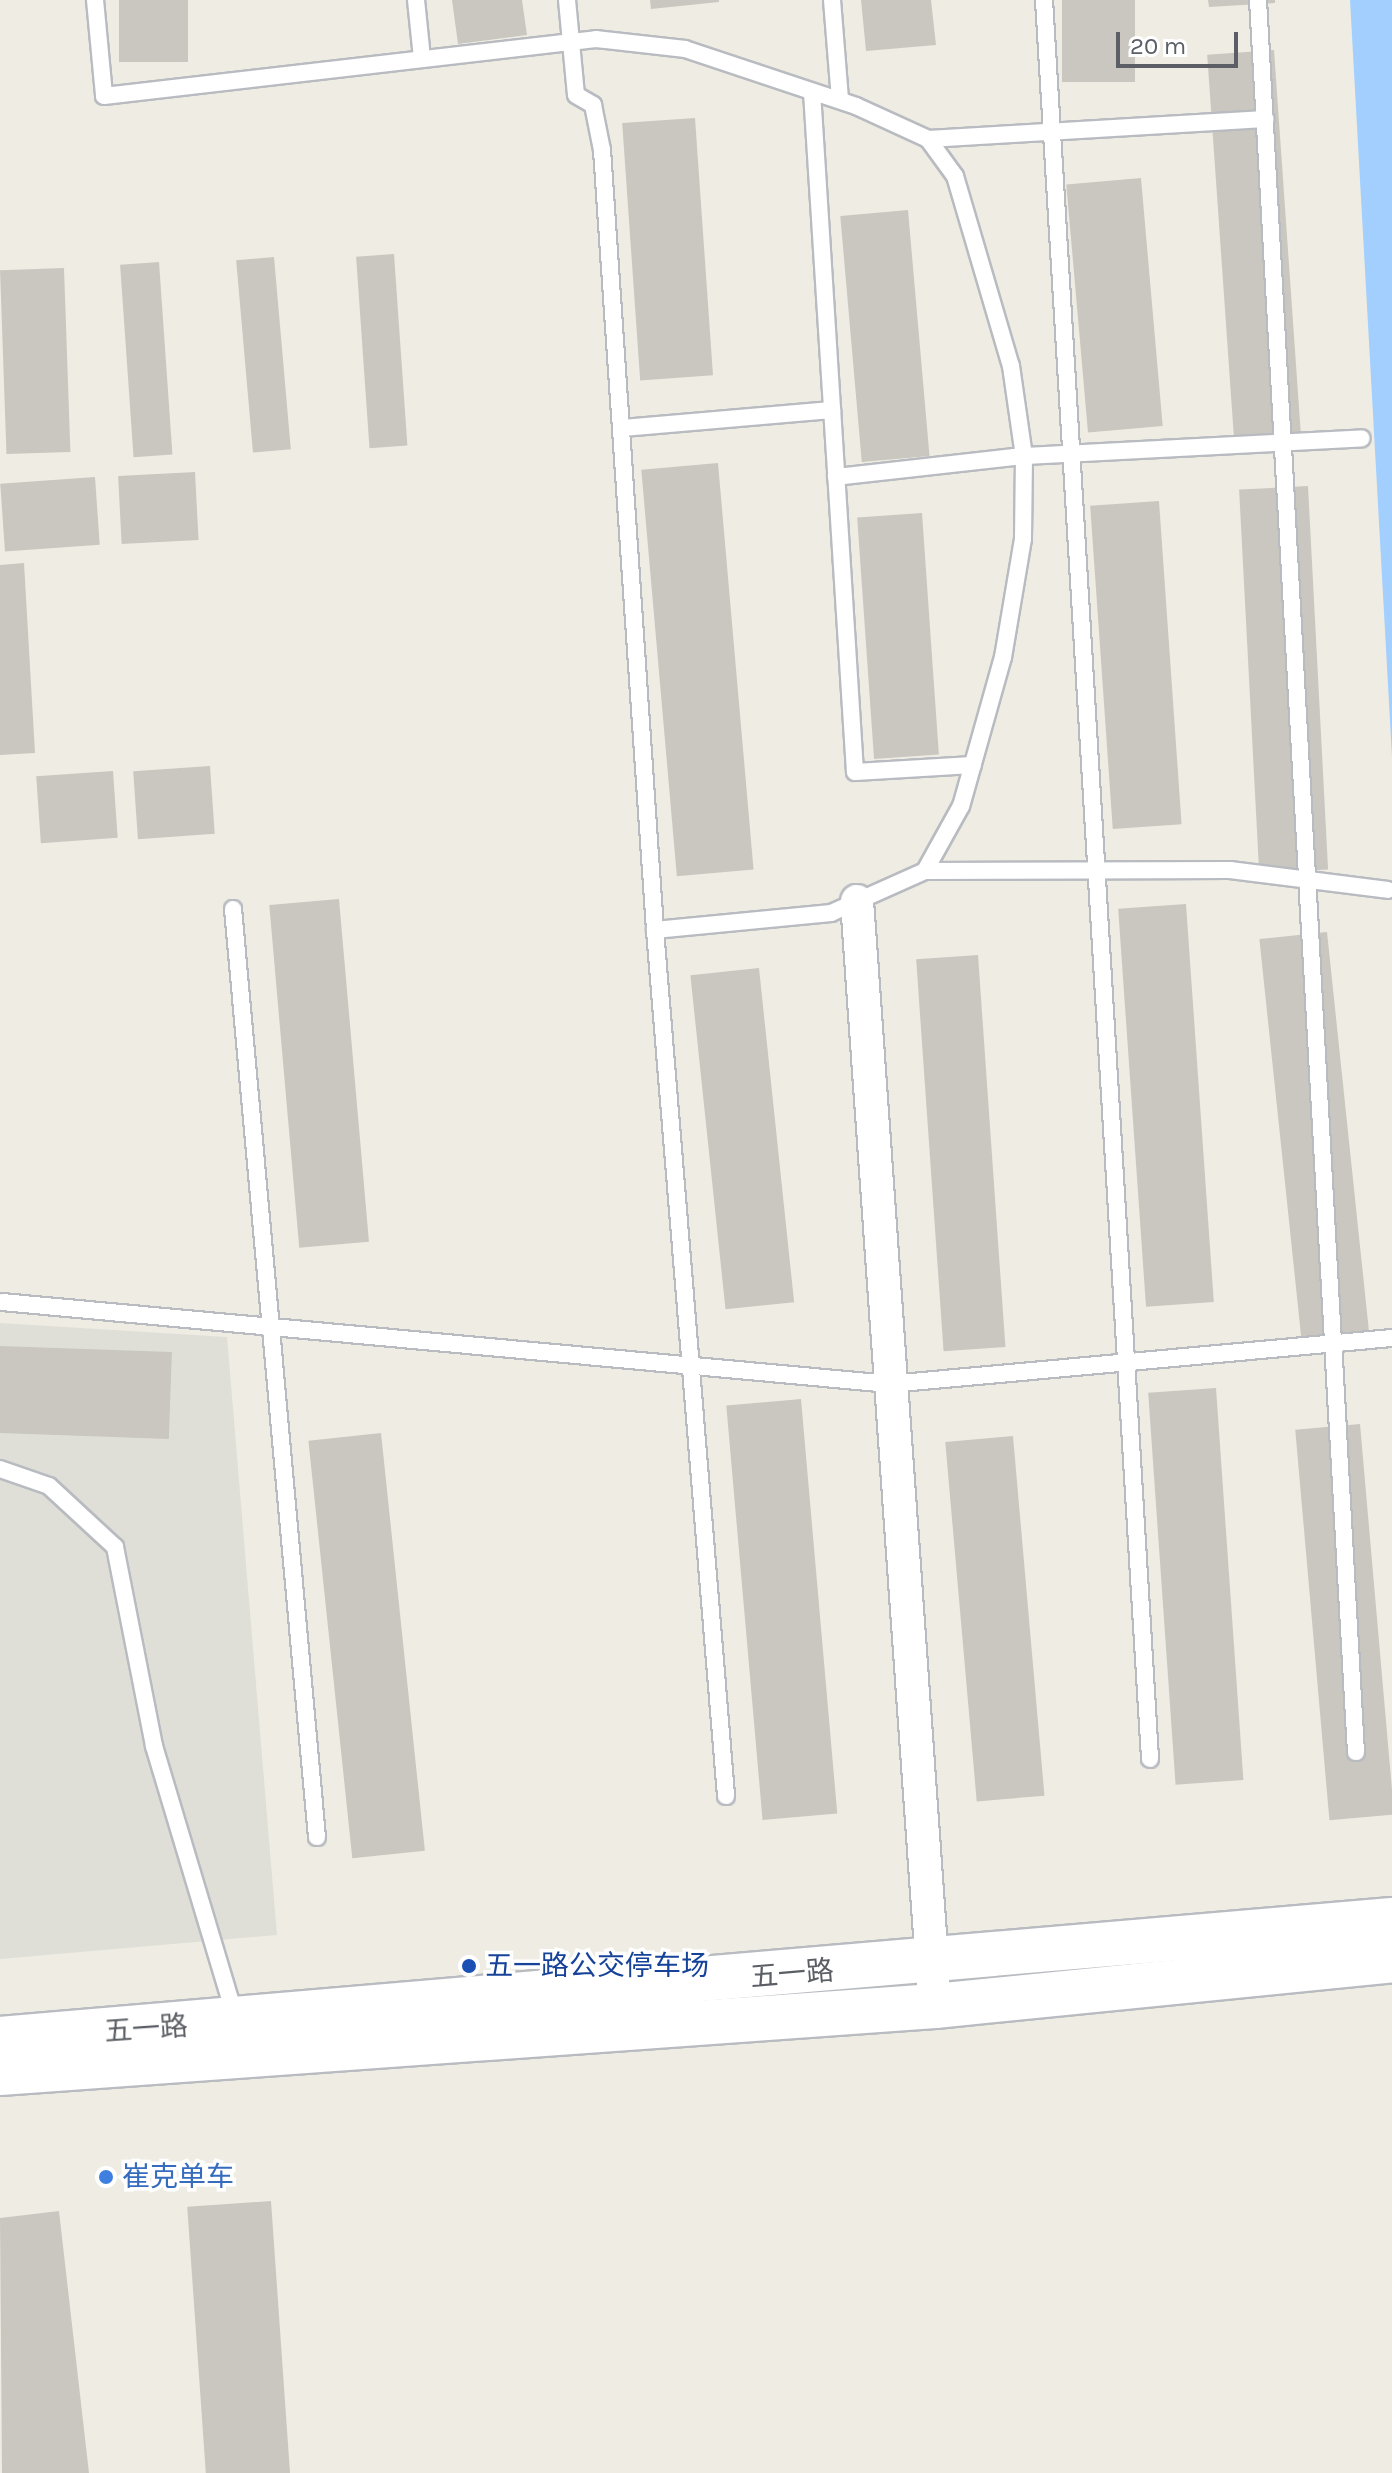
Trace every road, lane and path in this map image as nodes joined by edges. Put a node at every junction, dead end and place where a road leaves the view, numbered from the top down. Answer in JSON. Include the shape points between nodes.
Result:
{"nodes":[{"id":1,"x":95,"y":0,"type":"edge"},
{"id":2,"x":416,"y":0,"type":"edge"},
{"id":3,"x":567,"y":0,"type":"edge"},
{"id":4,"x":832,"y":0,"type":"edge"},
{"id":5,"x":1044,"y":0,"type":"edge"},
{"id":6,"x":1258,"y":0,"type":"edge"},
{"id":7,"x":571,"y":42,"type":"junction"},
{"id":8,"x":422,"y":58,"type":"junction"},
{"id":9,"x":812,"y":92,"type":"junction"},
{"id":10,"x":840,"y":100,"type":"junction"},
{"id":11,"x":1265,"y":119,"type":"junction"},
{"id":12,"x":1049,"y":131,"type":"junction"},
{"id":13,"x":928,"y":139,"type":"junction"},
{"id":14,"x":832,"y":410,"type":"junction"},
{"id":15,"x":622,"y":428,"type":"junction"},
{"id":16,"x":1362,"y":438,"type":"dead end"},
{"id":17,"x":1283,"y":443,"type":"junction"},
{"id":18,"x":1067,"y":454,"type":"junction"},
{"id":19,"x":1024,"y":456,"type":"junction"},
{"id":20,"x":836,"y":477,"type":"junction"},
{"id":21,"x":973,"y":765,"type":"junction"},
{"id":22,"x":1093,"y":866,"type":"junction"},
{"id":23,"x":925,"y":871,"type":"junction"},
{"id":24,"x":1307,"y":879,"type":"junction"},
{"id":25,"x":1388,"y":890,"type":"dead end"},
{"id":26,"x":857,"y":901,"type":"junction"},
{"id":27,"x":233,"y":909,"type":"dead end"},
{"id":28,"x":655,"y":930,"type":"junction"},
{"id":29,"x":2,"y":1302,"type":"edge"},
{"id":30,"x":270,"y":1327,"type":"junction"},
{"id":31,"x":1392,"y":1338,"type":"edge"},
{"id":32,"x":1331,"y":1344,"type":"junction"},
{"id":33,"x":1124,"y":1363,"type":"junction"},
{"id":34,"x":692,"y":1366,"type":"junction"},
{"id":35,"x":890,"y":1384,"type":"junction"},
{"id":36,"x":0,"y":1469,"type":"edge"},
{"id":37,"x":1356,"y":1752,"type":"dead end"},
{"id":38,"x":1150,"y":1759,"type":"dead end"},
{"id":39,"x":726,"y":1796,"type":"dead end"},
{"id":40,"x":317,"y":1837,"type":"dead end"},
{"id":41,"x":1392,"y":1920,"type":"edge"},
{"id":42,"x":1392,"y":1960,"type":"edge"},
{"id":43,"x":935,"y":2006,"type":"junction"},
{"id":44,"x":0,"y":2039,"type":"edge"},
{"id":45,"x":247,"y":2056,"type":"junction"},
{"id":46,"x":0,"y":2073,"type":"edge"}],
"edges":[{"from":1,"to":8,"type":"lane","via":[[104,96]]},
{"from":2,"to":8,"type":"lane"},
{"from":3,"to":7,"type":"lane"},
{"from":4,"to":10,"type":"lane"},
{"from":5,"to":12,"type":"lane"},
{"from":6,"to":11,"type":"lane"},
{"from":7,"to":8,"type":"lane"},
{"from":7,"to":9,"type":"lane","via":[[685,49]]},
{"from":7,"to":15,"type":"lane","via":[[576,95],[593,105],[602,150]]},
{"from":9,"to":10,"type":"lane"},
{"from":9,"to":14,"type":"lane"},
{"from":10,"to":13,"type":"lane"},
{"from":11,"to":12,"type":"lane"},
{"from":11,"to":17,"type":"lane"},
{"from":12,"to":13,"type":"lane"},
{"from":12,"to":18,"type":"lane"},
{"from":13,"to":19,"type":"lane","via":[[955,176],[975,240],[1011,366]]},
{"from":14,"to":15,"type":"lane"},
{"from":14,"to":20,"type":"lane"},
{"from":15,"to":28,"type":"lane"},
{"from":16,"to":17,"type":"lane"},
{"from":17,"to":18,"type":"lane"},
{"from":17,"to":24,"type":"lane"},
{"from":18,"to":19,"type":"lane"},
{"from":18,"to":22,"type":"lane"},
{"from":19,"to":20,"type":"lane"},
{"from":19,"to":21,"type":"lane","via":[[1020,554]]},
{"from":20,"to":21,"type":"lane","via":[[855,772]]},
{"from":21,"to":23,"type":"lane","via":[[961,806]]},
{"from":22,"to":23,"type":"lane"},
{"from":22,"to":24,"type":"lane"},
{"from":22,"to":33,"type":"lane"},
{"from":23,"to":26,"type":"lane"},
{"from":24,"to":25,"type":"lane"},
{"from":24,"to":32,"type":"lane"},
{"from":26,"to":28,"type":"lane","via":[[831,913]]},
{"from":26,"to":35,"type":"street"},
{"from":27,"to":30,"type":"lane"},
{"from":28,"to":34,"type":"lane"},
{"from":29,"to":30,"type":"lane"},
{"from":30,"to":34,"type":"lane"},
{"from":30,"to":40,"type":"lane"},
{"from":31,"to":32,"type":"lane"},
{"from":32,"to":33,"type":"lane"},
{"from":32,"to":37,"type":"lane"},
{"from":33,"to":35,"type":"lane"},
{"from":33,"to":38,"type":"lane"},
{"from":34,"to":35,"type":"lane"},
{"from":34,"to":39,"type":"lane"},
{"from":35,"to":43,"type":"street"},
{"from":36,"to":45,"type":"lane","via":[[49,1486],[115,1547],[154,1746]]},
{"from":41,"to":44,"type":"main road","name":"五一路"},
{"from":42,"to":43,"type":"main road","name":"五一路"},
{"from":43,"to":45,"type":"main road","name":"五一路"},
{"from":45,"to":46,"type":"main road","name":"五一路"}]}
